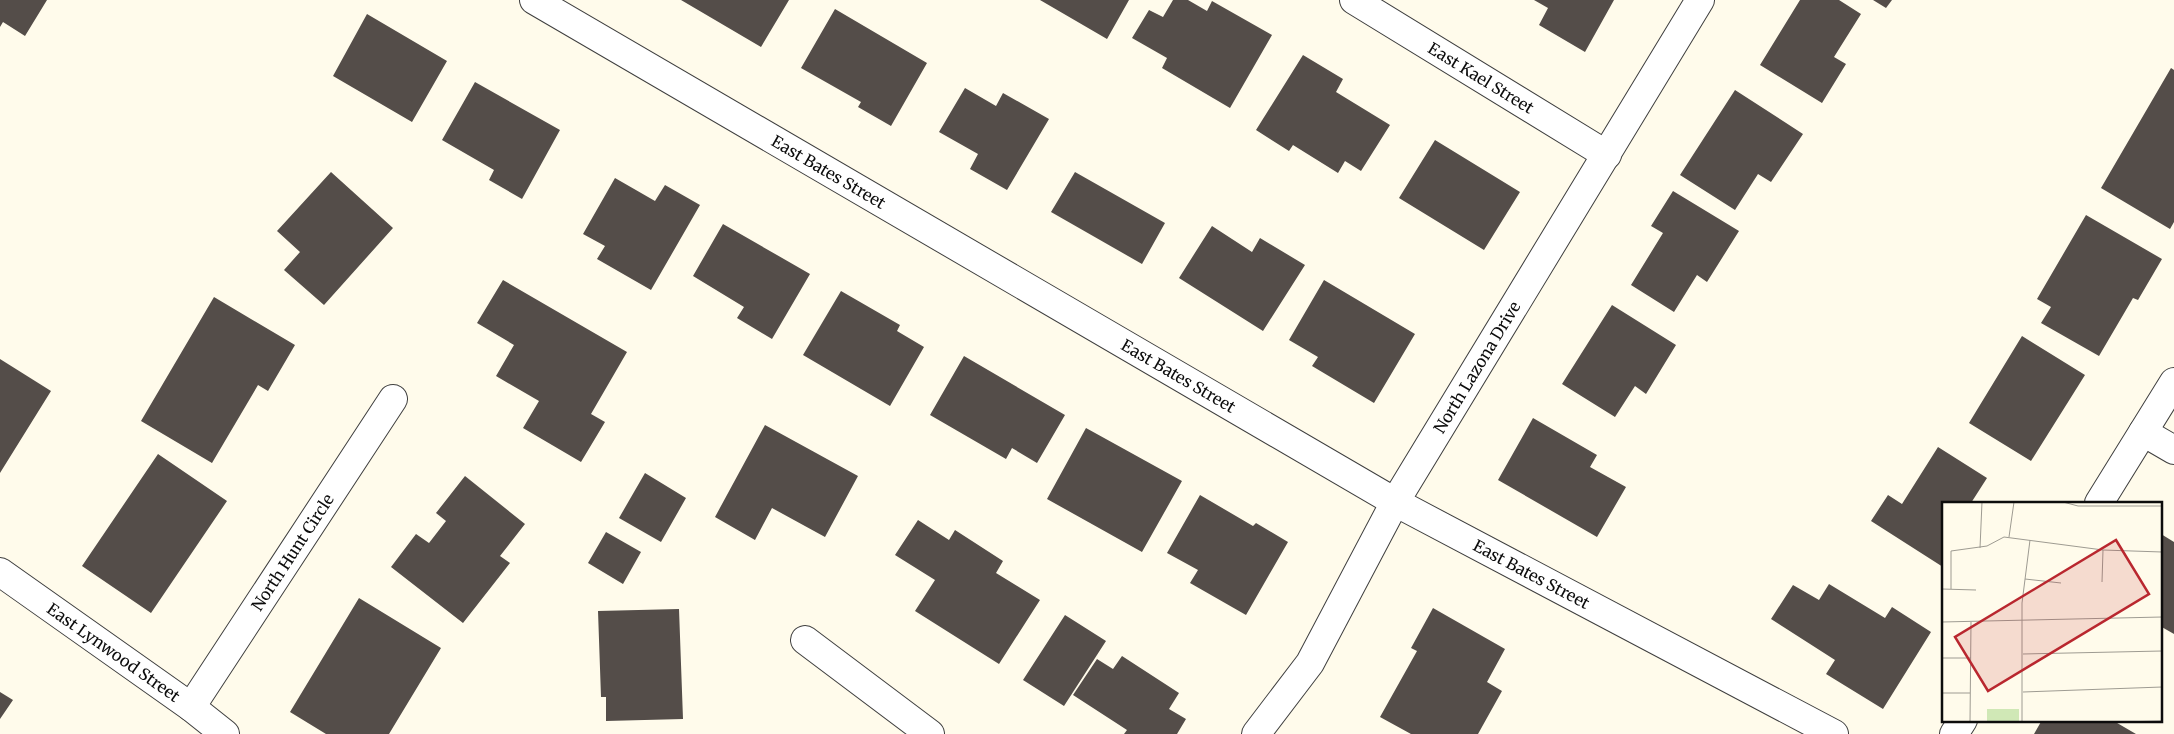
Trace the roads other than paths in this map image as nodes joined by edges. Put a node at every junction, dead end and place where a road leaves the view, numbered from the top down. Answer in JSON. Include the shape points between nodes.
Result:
{"nodes":[{"id":1,"x":534,"y":0,"type":"edge"},
{"id":2,"x":1354,"y":0,"type":"edge"},
{"id":3,"x":1700,"y":0,"type":"edge"},
{"id":4,"x":1607,"y":155,"type":"junction"},
{"id":5,"x":2174,"y":382,"type":"edge"},
{"id":6,"x":393,"y":398,"type":"dead end"},
{"id":7,"x":2144,"y":432,"type":"junction"},
{"id":8,"x":2174,"y":450,"type":"edge"},
{"id":9,"x":1394,"y":502,"type":"junction"},
{"id":10,"x":2100,"y":502,"type":"edge"},
{"id":11,"x":0,"y":572,"type":"edge"},
{"id":12,"x":805,"y":640,"type":"dead end"},
{"id":13,"x":191,"y":707,"type":"junction"},
{"id":14,"x":1962,"y":722,"type":"edge"},
{"id":15,"x":225,"y":734,"type":"edge"},
{"id":16,"x":930,"y":734,"type":"edge"},
{"id":17,"x":1256,"y":734,"type":"edge"},
{"id":18,"x":1834,"y":734,"type":"edge"},
{"id":19,"x":1954,"y":734,"type":"edge"}],
"edges":[{"from":1,"to":9,"type":"street","name":"East Bates Street"},
{"from":2,"to":4,"type":"street","name":"East Kael Street"},
{"from":3,"to":4,"type":"street","name":"North Lazona Drive"},
{"from":4,"to":9,"type":"street","name":"North Lazona Drive"},
{"from":5,"to":7,"type":"street"},
{"from":6,"to":13,"type":"street","name":"North Hunt Circle"},
{"from":7,"to":8,"type":"street"},
{"from":7,"to":10,"type":"street"},
{"from":9,"to":17,"type":"street","name":"North Lazona Drive","via":[[1310,663]]},
{"from":9,"to":18,"type":"street","name":"East Bates Street"},
{"from":11,"to":13,"type":"street","name":"East Lynwood Street"},
{"from":12,"to":16,"type":"street"},
{"from":13,"to":15,"type":"street","name":"East Lynwood Street"},
{"from":14,"to":19,"type":"street"}]}
